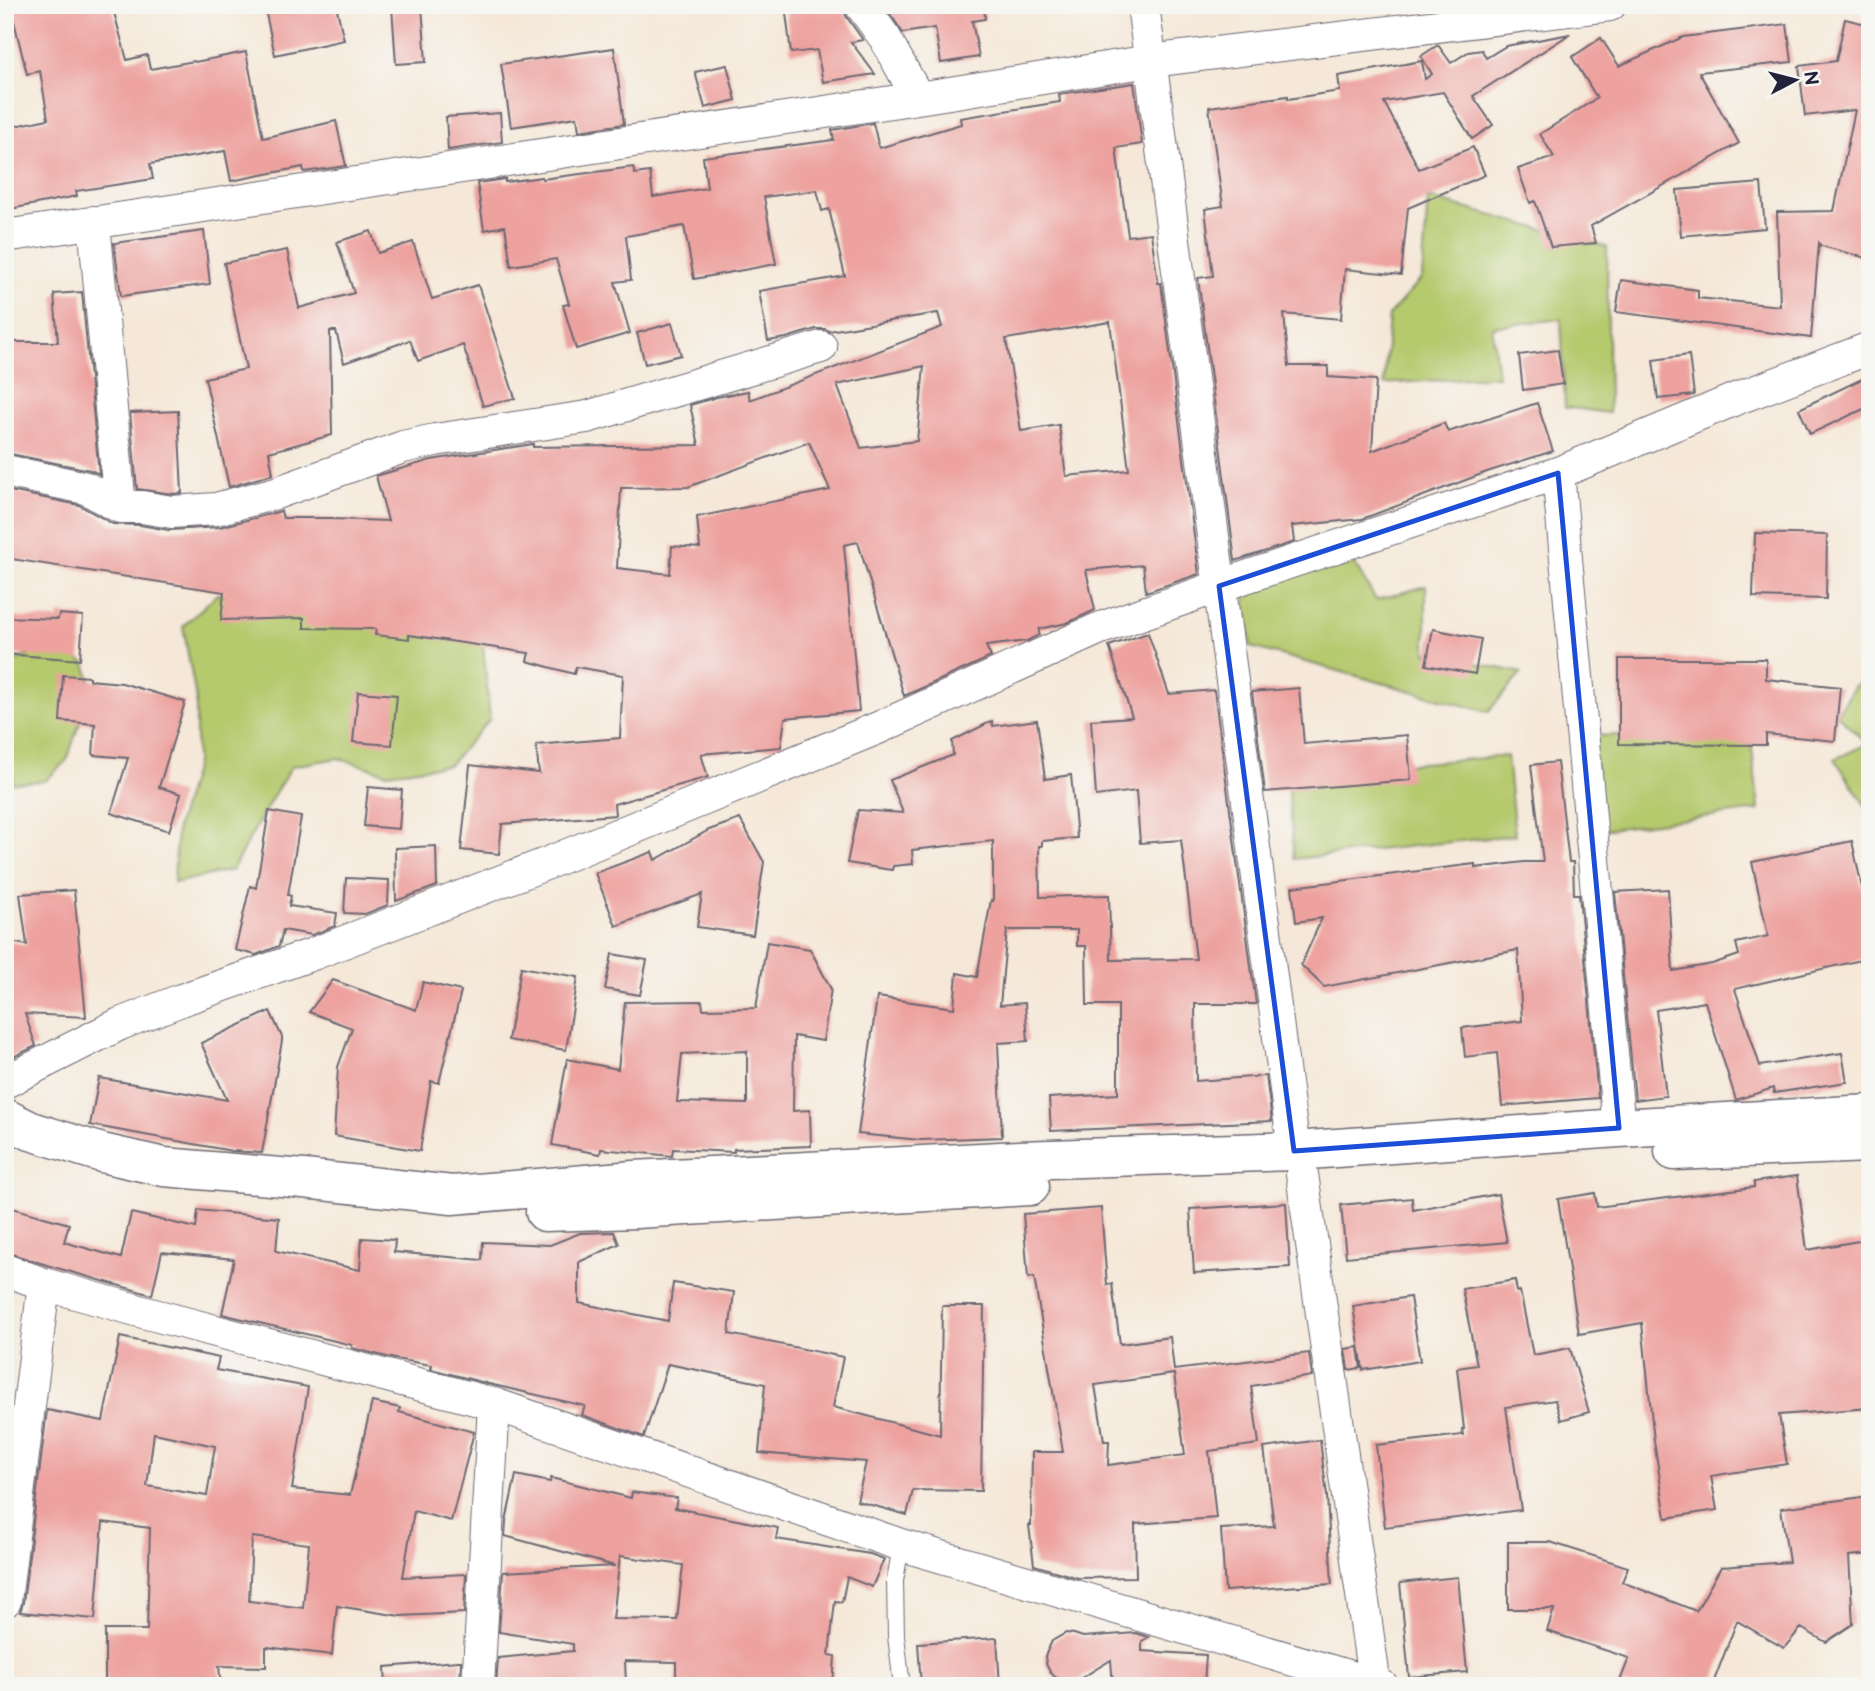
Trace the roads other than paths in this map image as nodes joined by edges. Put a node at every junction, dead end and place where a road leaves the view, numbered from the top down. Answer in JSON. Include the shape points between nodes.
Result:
{"nodes":[{"id":1,"x":861,"y":5,"type":"edge"},
{"id":2,"x":1143,"y":5,"type":"edge"},
{"id":3,"x":1610,"y":5,"type":"edge"},
{"id":4,"x":1150,"y":61,"type":"junction"},
{"id":5,"x":918,"y":98,"type":"junction"},
{"id":6,"x":94,"y":222,"type":"junction"},
{"id":7,"x":5,"y":236,"type":"edge"},
{"id":8,"x":821,"y":346,"type":"dead end"},
{"id":9,"x":1870,"y":348,"type":"edge"},
{"id":10,"x":5,"y":471,"type":"edge"},
{"id":11,"x":1558,"y":473,"type":"junction"},
{"id":12,"x":120,"y":507,"type":"junction"},
{"id":13,"x":1219,"y":586,"type":"junction"},
{"id":14,"x":5,"y":1082,"type":"edge"},
{"id":15,"x":1870,"y":1114,"type":"edge"},
{"id":16,"x":5,"y":1118,"type":"edge"},
{"id":17,"x":1619,"y":1128,"type":"junction"},
{"id":18,"x":5,"y":1141,"type":"edge"},
{"id":19,"x":1870,"y":1143,"type":"edge"},
{"id":20,"x":1298,"y":1162,"type":"junction"},
{"id":21,"x":5,"y":1270,"type":"edge"},
{"id":22,"x":44,"y":1284,"type":"junction"},
{"id":23,"x":494,"y":1404,"type":"junction"},
{"id":24,"x":901,"y":1545,"type":"junction"},
{"id":25,"x":5,"y":1601,"type":"edge"},
{"id":26,"x":1378,"y":1685,"type":"edge"},
{"id":27,"x":478,"y":1686,"type":"edge"},
{"id":28,"x":902,"y":1686,"type":"edge"}],
"edges":[{"from":1,"to":5,"type":"street"},
{"from":2,"to":4,"type":"street"},
{"from":3,"to":4,"type":"street"},
{"from":4,"to":5,"type":"street"},
{"from":4,"to":13,"type":"street"},
{"from":5,"to":6,"type":"street"},
{"from":6,"to":7,"type":"street"},
{"from":6,"to":12,"type":"street"},
{"from":8,"to":12,"type":"street","via":[[587,416],[403,447],[276,493],[216,509],[172,512]]},
{"from":9,"to":11,"type":"street"},
{"from":10,"to":12,"type":"street","via":[[86,488]]},
{"from":11,"to":13,"type":"street"},
{"from":11,"to":17,"type":"street"},
{"from":13,"to":14,"type":"street","via":[[1098,629],[878,729],[548,863],[120,1024]]},
{"from":13,"to":20,"type":"street"},
{"from":15,"to":17,"type":"street"},
{"from":16,"to":20,"type":"street","via":[[102,1153],[164,1167],[452,1195],[634,1180],[1019,1160]]},
{"from":17,"to":20,"type":"street"},
{"from":18,"to":20,"type":"street","via":[[97,1171],[160,1185],[301,1206],[452,1214],[636,1209],[1010,1187]]},
{"from":19,"to":20,"type":"street"},
{"from":20,"to":26,"type":"street"},
{"from":21,"to":22,"type":"street"},
{"from":22,"to":23,"type":"street"},
{"from":22,"to":25,"type":"street"},
{"from":23,"to":24,"type":"street"},
{"from":23,"to":27,"type":"street"},
{"from":24,"to":26,"type":"street"},
{"from":24,"to":28,"type":"lane","via":[[895,1581]]}]}
